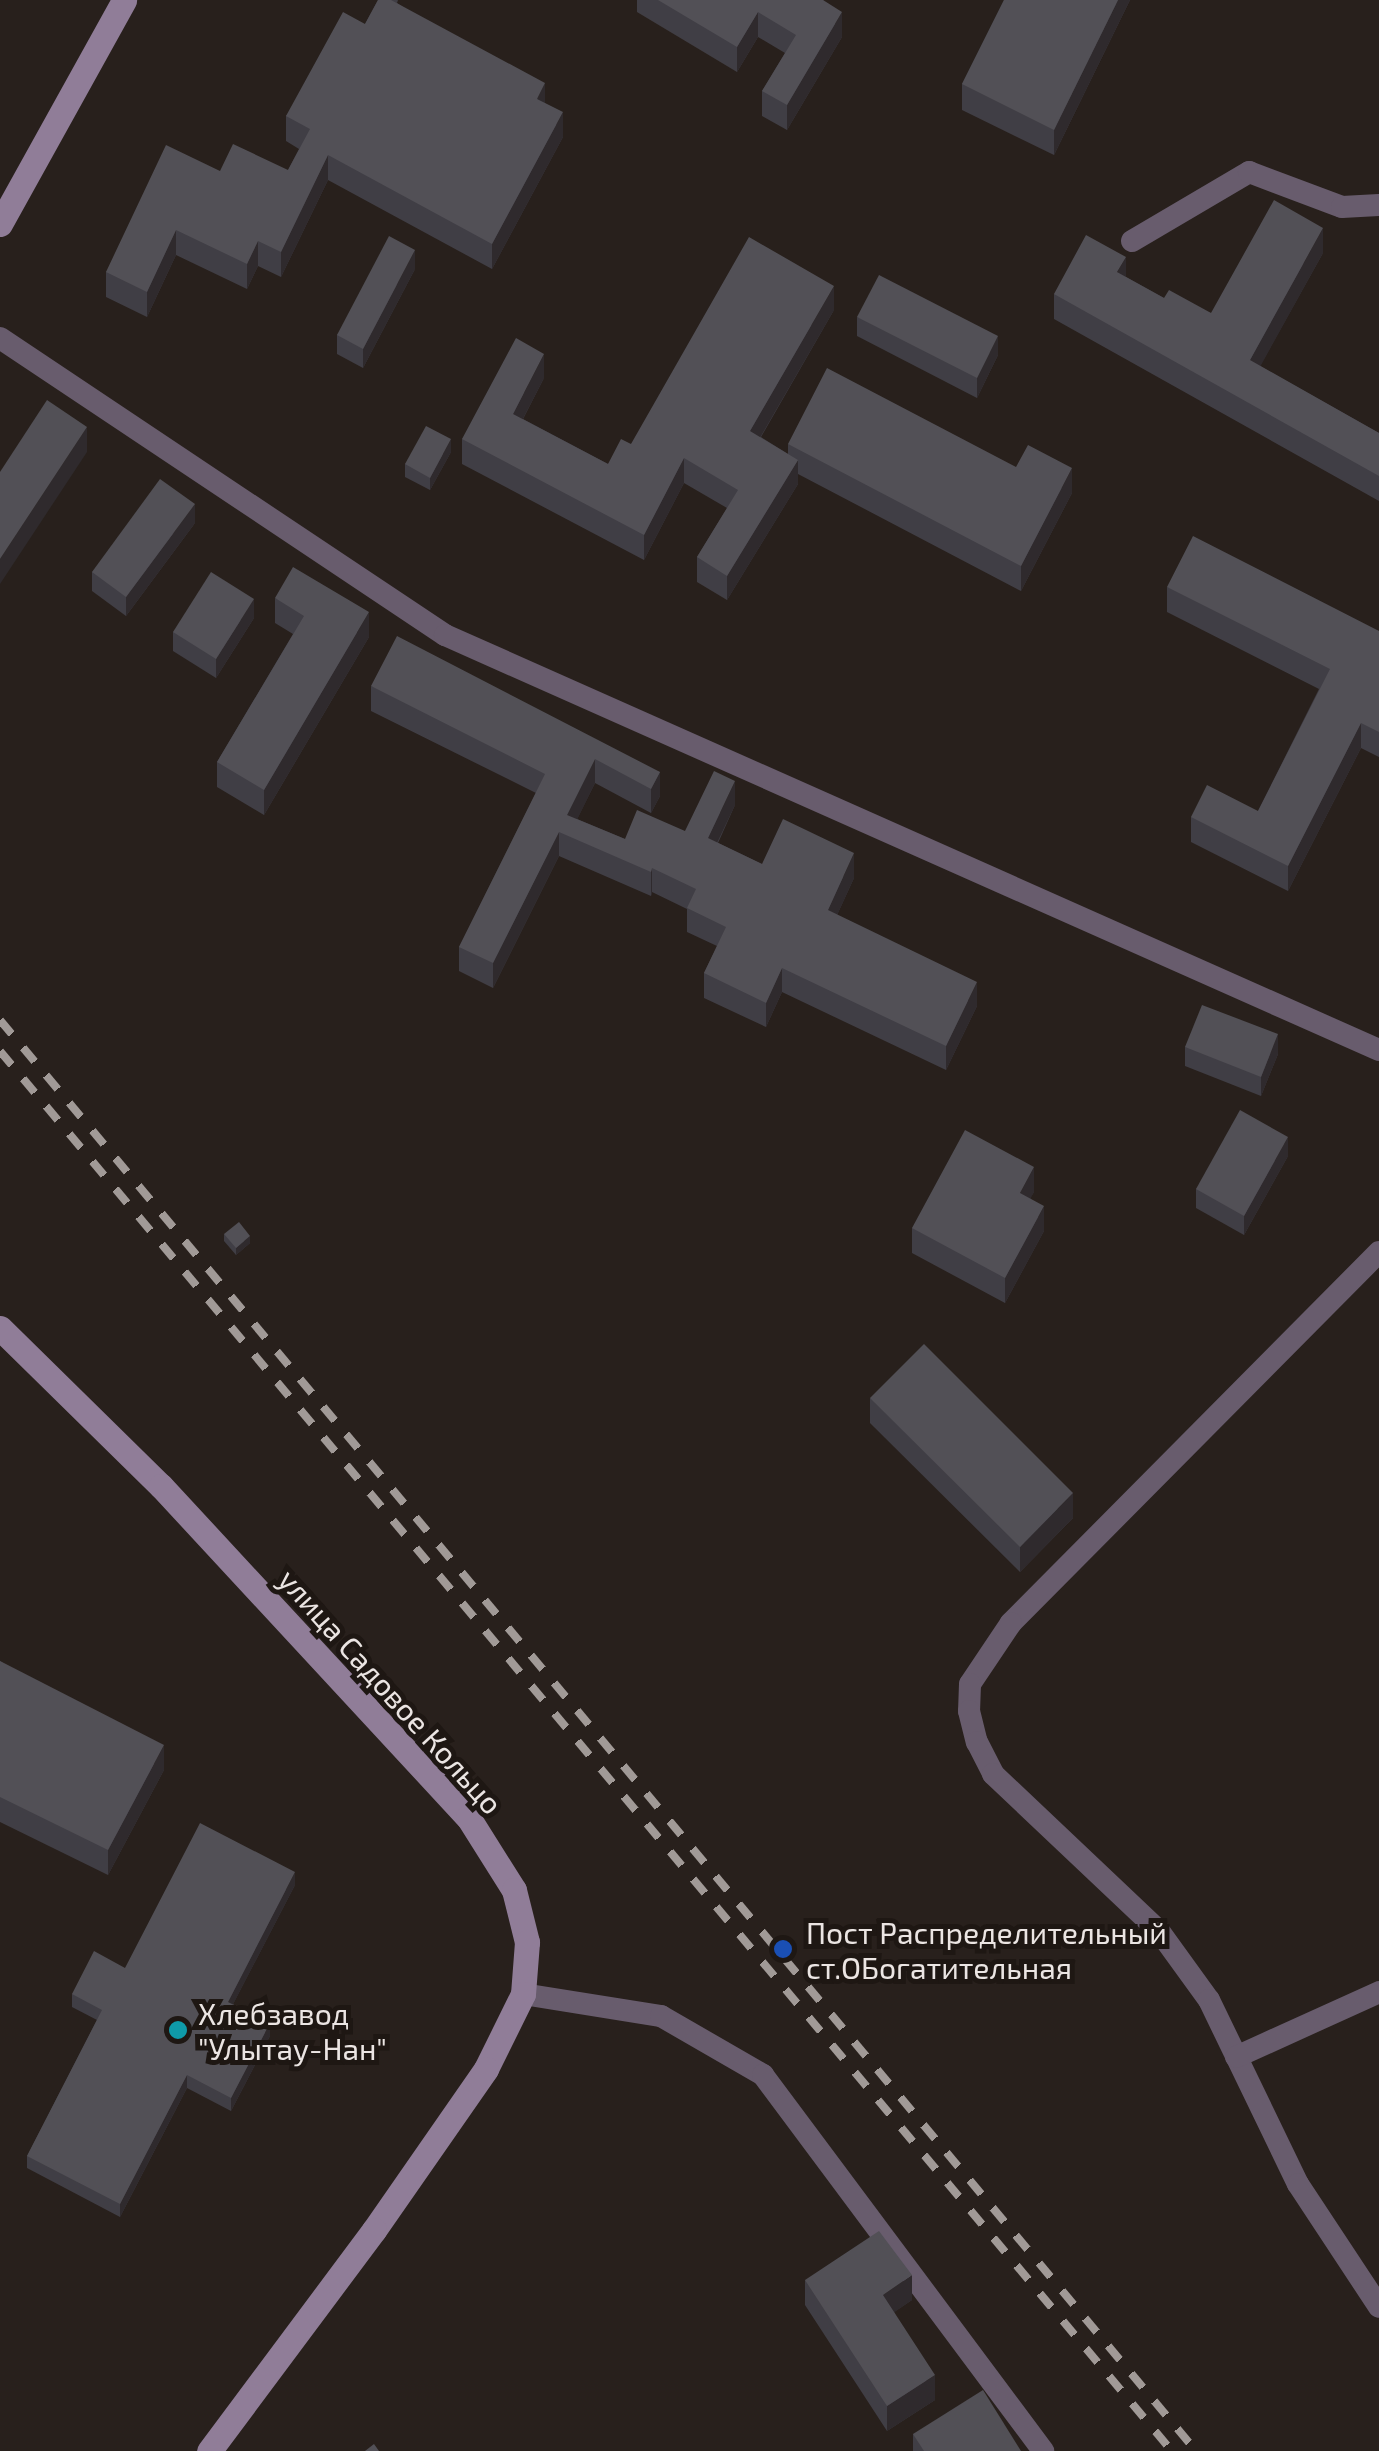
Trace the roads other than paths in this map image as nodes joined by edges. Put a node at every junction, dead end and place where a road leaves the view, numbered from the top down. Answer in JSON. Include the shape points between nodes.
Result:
{"nodes":[{"id":1,"x":124,"y":0,"type":"edge"},
{"id":2,"x":1379,"y":205,"type":"edge"},
{"id":3,"x":0,"y":224,"type":"edge"},
{"id":4,"x":1132,"y":241,"type":"dead end"},
{"id":5,"x":0,"y":338,"type":"edge"},
{"id":6,"x":1379,"y":1050,"type":"edge"},
{"id":7,"x":1379,"y":1252,"type":"edge"},
{"id":8,"x":0,"y":1328,"type":"edge"},
{"id":9,"x":1379,"y":1992,"type":"edge"},
{"id":10,"x":523,"y":1994,"type":"junction"},
{"id":11,"x":1236,"y":2057,"type":"junction"},
{"id":12,"x":1379,"y":2307,"type":"edge"},
{"id":13,"x":209,"y":2451,"type":"edge"},
{"id":14,"x":1043,"y":2451,"type":"edge"}],
"edges":[{"from":1,"to":3,"type":"street"},
{"from":2,"to":4,"type":"street","via":[[1342,207],[1249,172]]},
{"from":5,"to":6,"type":"street","via":[[446,635]]},
{"from":7,"to":11,"type":"street","via":[[1011,1623],[970,1684],[973,1726],[993,1774],[1159,1932],[1209,2000]]},
{"from":8,"to":10,"type":"street","name":"улица Садовое Кольцо","via":[[161,1486],[468,1817],[514,1890],[527,1942]]},
{"from":9,"to":11,"type":"street"},
{"from":10,"to":13,"type":"street","name":"улица Садовое Кольцо","via":[[486,2070]]},
{"from":10,"to":14,"type":"street","via":[[661,2016],[764,2075]]},
{"from":11,"to":12,"type":"street","via":[[1298,2184]]}]}
